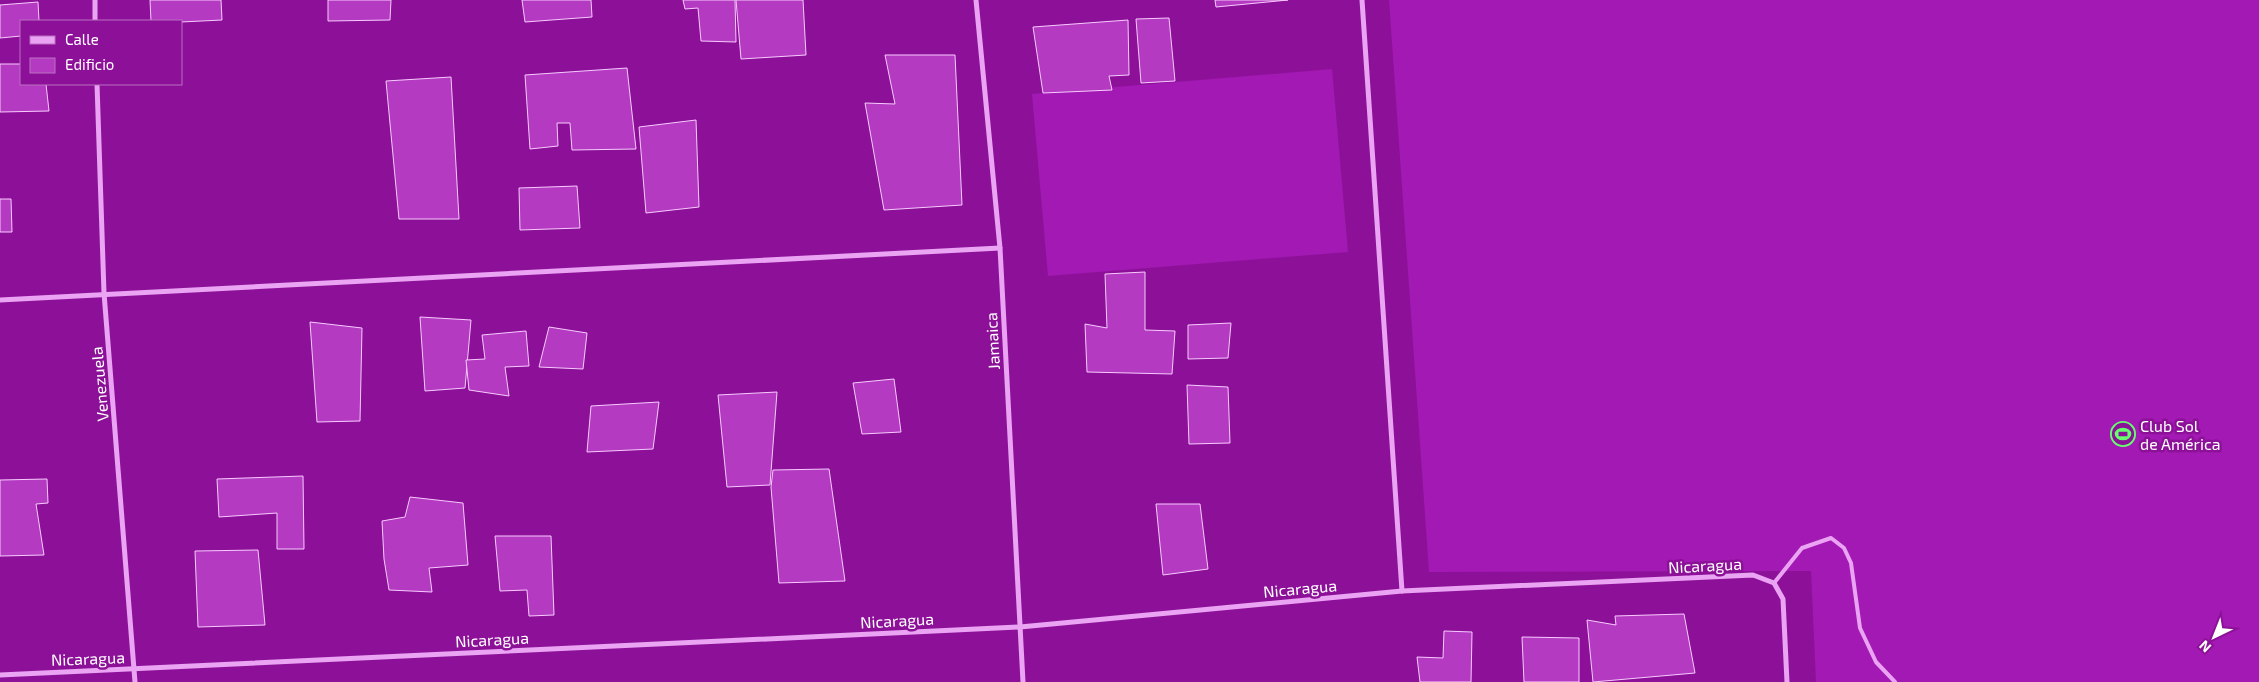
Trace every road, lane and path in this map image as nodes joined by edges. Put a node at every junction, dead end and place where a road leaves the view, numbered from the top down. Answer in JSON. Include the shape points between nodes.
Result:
{"nodes":[{"id":1,"x":95,"y":0,"type":"edge"},
{"id":2,"x":976,"y":0,"type":"edge"},
{"id":3,"x":1362,"y":0,"type":"edge"},
{"id":4,"x":95,"y":20,"type":"edge"},
{"id":5,"x":97,"y":85,"type":"edge"},
{"id":6,"x":1000,"y":248,"type":"junction"},
{"id":7,"x":104,"y":293,"type":"junction"},
{"id":8,"x":0,"y":300,"type":"edge"},
{"id":9,"x":1774,"y":583,"type":"junction"},
{"id":10,"x":1402,"y":591,"type":"junction"},
{"id":11,"x":1020,"y":627,"type":"junction"},
{"id":12,"x":135,"y":669,"type":"junction"},
{"id":13,"x":0,"y":675,"type":"edge"},
{"id":14,"x":136,"y":682,"type":"edge"},
{"id":15,"x":1023,"y":682,"type":"edge"},
{"id":16,"x":1787,"y":682,"type":"edge"},
{"id":17,"x":1895,"y":682,"type":"edge"}],
"edges":[{"from":1,"to":4,"type":"street"},
{"from":2,"to":6,"type":"street","name":"Jamaica"},
{"from":3,"to":10,"type":"street"},
{"from":5,"to":7,"type":"street","name":"Venezuela"},
{"from":6,"to":7,"type":"street"},
{"from":6,"to":11,"type":"street","name":"Jamaica"},
{"from":7,"to":8,"type":"street"},
{"from":7,"to":12,"type":"street","name":"Venezuela"},
{"from":9,"to":10,"type":"street","name":"Nicaragua","via":[[1753,576]]},
{"from":9,"to":16,"type":"street","via":[[1784,599]]},
{"from":9,"to":17,"type":"lane","via":[[1802,548],[1831,538],[1844,548],[1851,563],[1860,628],[1876,662]]},
{"from":10,"to":11,"type":"street","name":"Nicaragua"},
{"from":11,"to":12,"type":"street","name":"Nicaragua"},
{"from":11,"to":15,"type":"street","name":"Jamaica"},
{"from":12,"to":13,"type":"street","name":"Nicaragua"},
{"from":12,"to":14,"type":"street","name":"Venezuela"}]}
